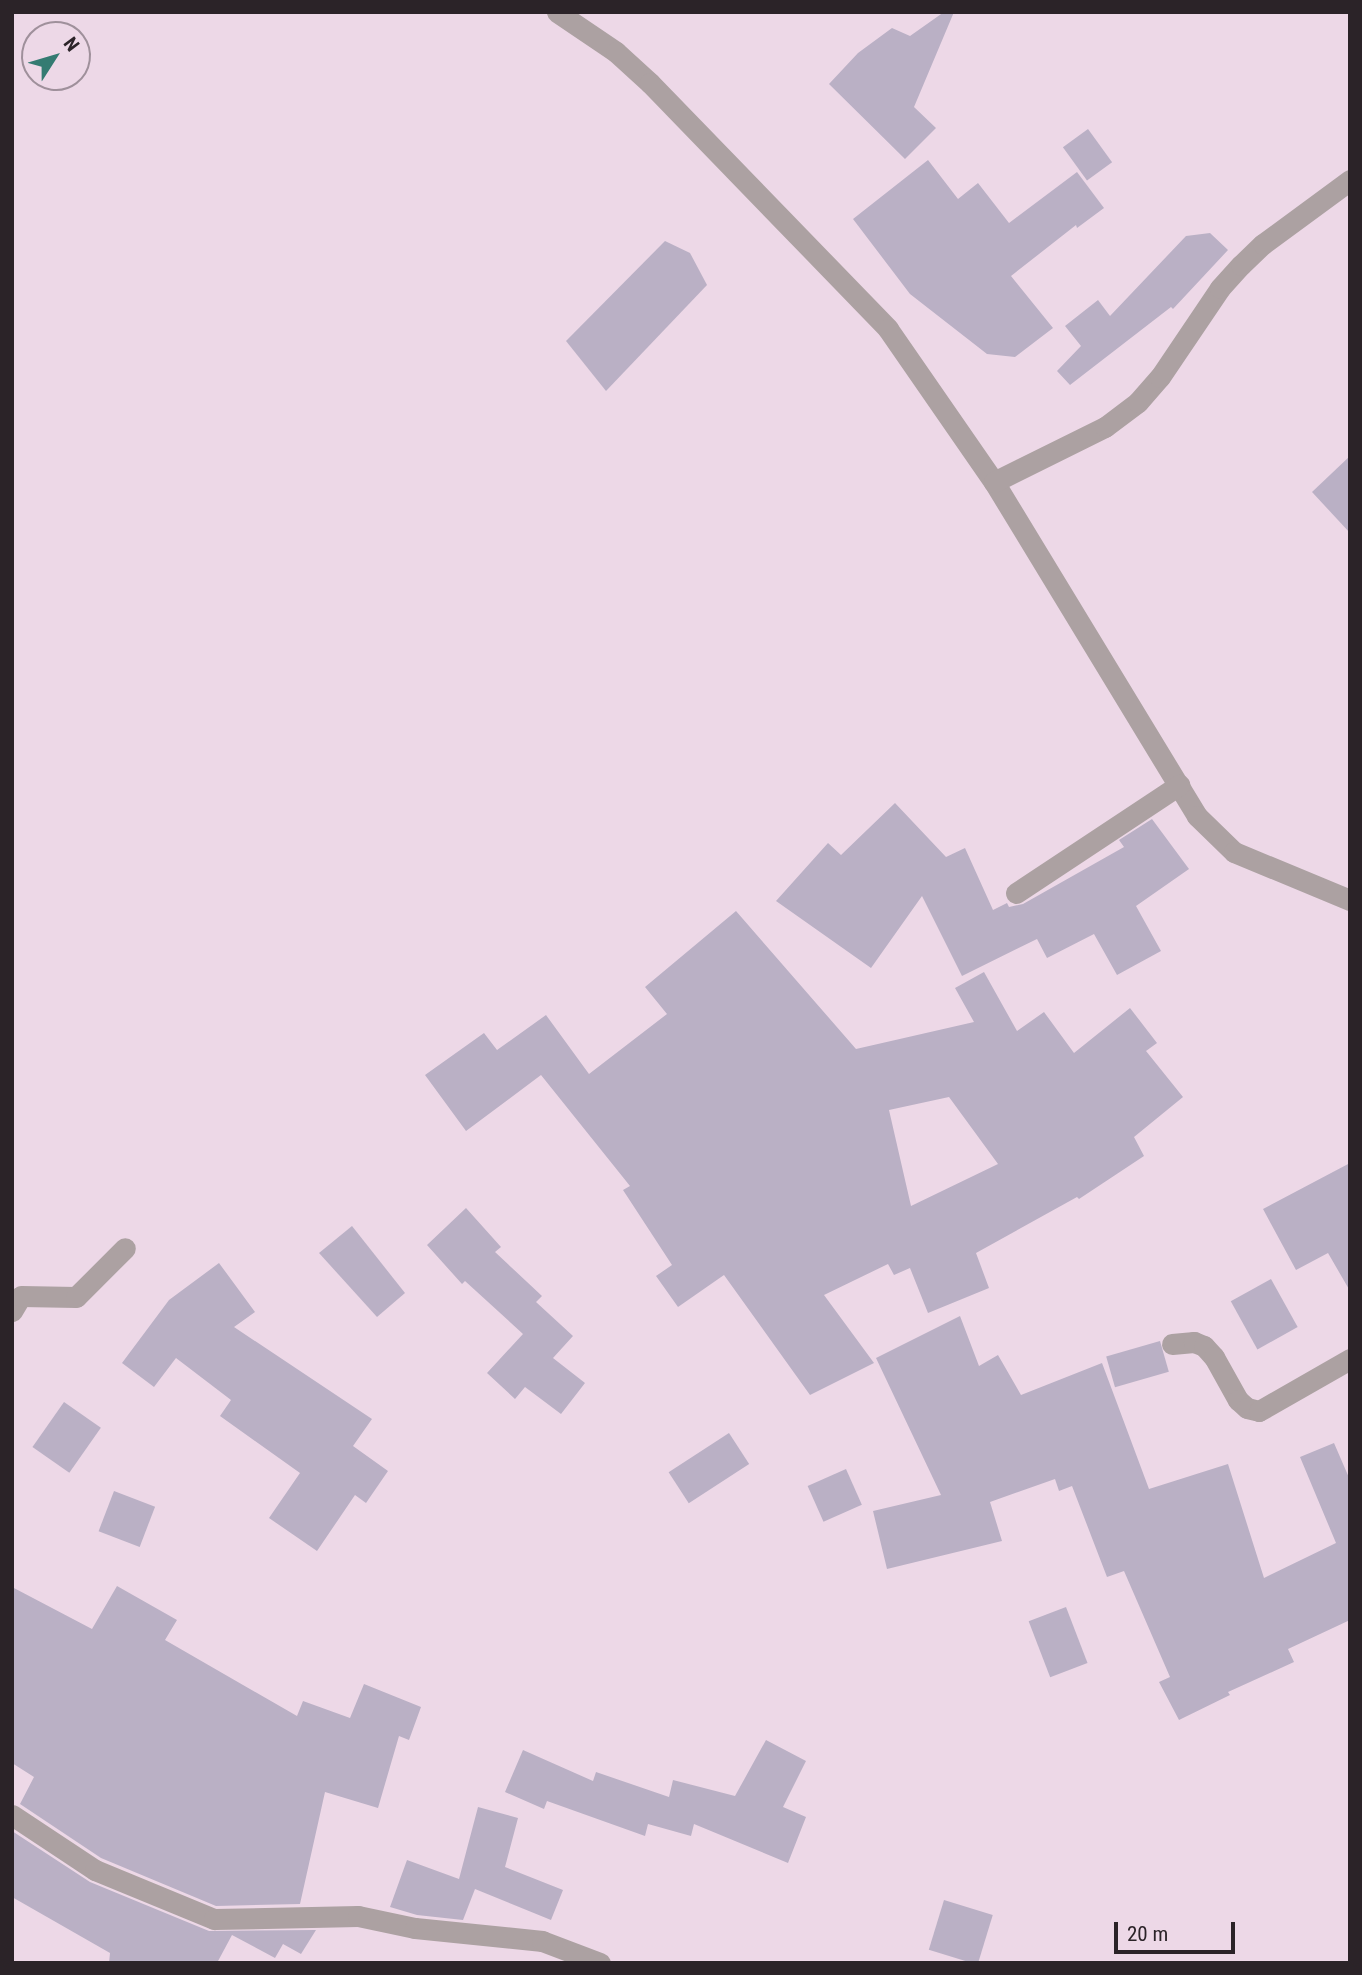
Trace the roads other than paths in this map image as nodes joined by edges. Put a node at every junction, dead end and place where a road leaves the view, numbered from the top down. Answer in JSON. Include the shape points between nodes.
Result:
{"nodes":[{"id":1,"x":557,"y":12,"type":"edge"},
{"id":2,"x":1350,"y":180,"type":"edge"},
{"id":3,"x":994,"y":482,"type":"junction"},
{"id":4,"x":1179,"y":785,"type":"junction"},
{"id":5,"x":1016,"y":893,"type":"dead end"},
{"id":6,"x":1350,"y":900,"type":"edge"},
{"id":7,"x":125,"y":1248,"type":"dead end"},
{"id":8,"x":12,"y":1311,"type":"edge"},
{"id":9,"x":1172,"y":1344,"type":"dead end"},
{"id":10,"x":1350,"y":1359,"type":"edge"},
{"id":11,"x":12,"y":1815,"type":"edge"},
{"id":12,"x":600,"y":1963,"type":"edge"}],
"edges":[{"from":1,"to":3,"type":"street","via":[[616,52],[650,83],[865,304],[888,329]]},
{"from":2,"to":3,"type":"street","via":[[1241,265],[1138,402],[1105,427]]},
{"from":3,"to":4,"type":"street"},
{"from":4,"to":5,"type":"street"},
{"from":4,"to":6,"type":"street","via":[[1197,816],[1234,852]]},
{"from":7,"to":8,"type":"street","via":[[76,1297],[21,1296]]},
{"from":9,"to":10,"type":"street","via":[[1204,1346],[1238,1400],[1259,1411]]},
{"from":11,"to":12,"type":"street","via":[[95,1870],[214,1919],[358,1916],[415,1928],[542,1941]]}]}
